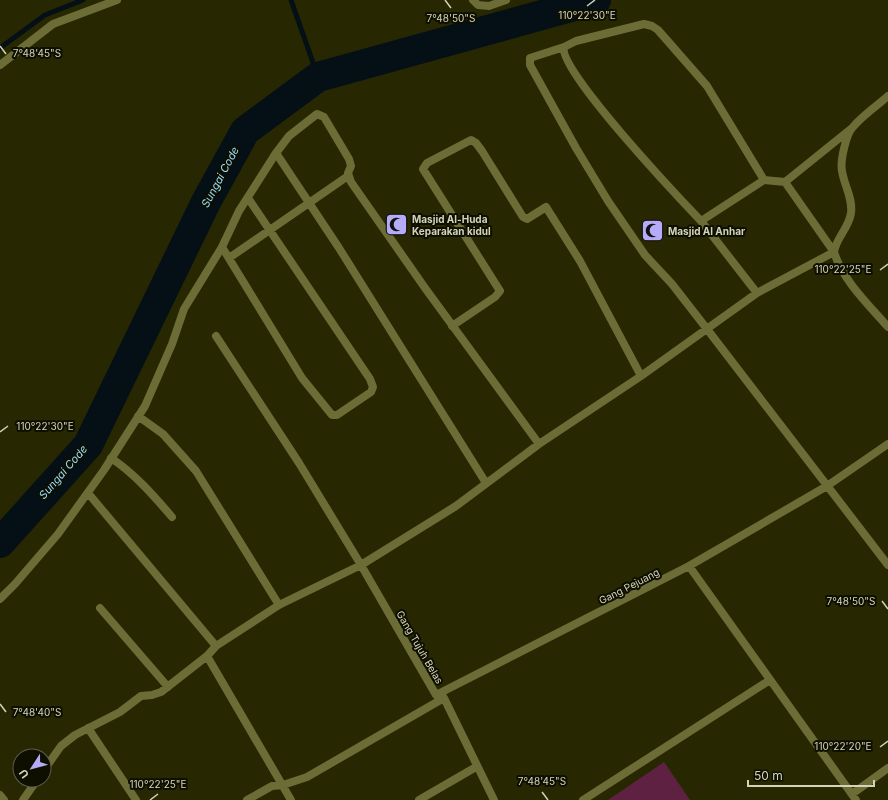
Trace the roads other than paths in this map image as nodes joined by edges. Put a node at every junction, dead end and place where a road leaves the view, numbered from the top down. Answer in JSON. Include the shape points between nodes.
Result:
{"nodes":[{"id":1,"x":117,"y":0,"type":"edge"},
{"id":2,"x":473,"y":0,"type":"edge"},
{"id":3,"x":506,"y":0,"type":"edge"},
{"id":4,"x":564,"y":47,"type":"junction"},
{"id":5,"x":0,"y":65,"type":"edge"},
{"id":6,"x":888,"y":96,"type":"edge"},
{"id":7,"x":852,"y":128,"type":"junction"},
{"id":8,"x":276,"y":153,"type":"junction"},
{"id":9,"x":348,"y":176,"type":"junction"},
{"id":10,"x":764,"y":180,"type":"junction"},
{"id":11,"x":785,"y":182,"type":"junction"},
{"id":12,"x":248,"y":198,"type":"junction"},
{"id":13,"x":308,"y":203,"type":"junction"},
{"id":14,"x":701,"y":221,"type":"junction"},
{"id":15,"x":269,"y":230,"type":"junction"},
{"id":16,"x":222,"y":247,"type":"junction"},
{"id":17,"x":834,"y":252,"type":"junction"},
{"id":18,"x":229,"y":258,"type":"junction"},
{"id":19,"x":757,"y":293,"type":"junction"},
{"id":20,"x":452,"y":326,"type":"junction"},
{"id":21,"x":888,"y":327,"type":"edge"},
{"id":22,"x":707,"y":328,"type":"junction"},
{"id":23,"x":216,"y":336,"type":"dead end"},
{"id":24,"x":641,"y":376,"type":"junction"},
{"id":25,"x":138,"y":416,"type":"junction"},
{"id":26,"x":539,"y":444,"type":"junction"},
{"id":27,"x":888,"y":444,"type":"edge"},
{"id":28,"x":111,"y":458,"type":"junction"},
{"id":29,"x":486,"y":483,"type":"junction"},
{"id":30,"x":827,"y":486,"type":"junction"},
{"id":31,"x":88,"y":493,"type":"junction"},
{"id":32,"x":172,"y":517,"type":"dead end"},
{"id":33,"x":361,"y":565,"type":"junction"},
{"id":34,"x":888,"y":565,"type":"edge"},
{"id":35,"x":689,"y":566,"type":"junction"},
{"id":36,"x":0,"y":600,"type":"edge"},
{"id":37,"x":279,"y":605,"type":"junction"},
{"id":38,"x":100,"y":608,"type":"dead end"},
{"id":39,"x":216,"y":646,"type":"junction"},
{"id":40,"x":207,"y":656,"type":"junction"},
{"id":41,"x":770,"y":680,"type":"junction"},
{"id":42,"x":168,"y":687,"type":"junction"},
{"id":43,"x":440,"y":696,"type":"junction"},
{"id":44,"x":88,"y":728,"type":"junction"},
{"id":45,"x":52,"y":759,"type":"edge"},
{"id":46,"x":476,"y":767,"type":"junction"},
{"id":47,"x":888,"y":768,"type":"edge"},
{"id":48,"x":283,"y":785,"type":"junction"},
{"id":49,"x":31,"y":788,"type":"edge"},
{"id":50,"x":0,"y":795,"type":"edge"},
{"id":51,"x":854,"y":797,"type":"edge"},
{"id":52,"x":4,"y":800,"type":"edge"},
{"id":53,"x":23,"y":800,"type":"edge"},
{"id":54,"x":136,"y":800,"type":"edge"},
{"id":55,"x":247,"y":800,"type":"edge"},
{"id":56,"x":291,"y":800,"type":"edge"},
{"id":57,"x":419,"y":800,"type":"edge"},
{"id":58,"x":494,"y":800,"type":"edge"},
{"id":59,"x":583,"y":800,"type":"edge"}],
"edges":[{"from":1,"to":5,"type":"street","via":[[53,24]]},
{"from":2,"to":3,"type":"street","via":[[478,5],[489,6]]},
{"from":4,"to":10,"type":"street","via":[[576,41],[644,24],[652,26],[707,86]]},
{"from":4,"to":14,"type":"street","via":[[564,55],[575,73],[607,116],[655,173]]},
{"from":4,"to":22,"type":"street","via":[[530,58],[534,75],[576,148],[645,255]]},
{"from":6,"to":7,"type":"street"},
{"from":7,"to":11,"type":"street"},
{"from":7,"to":17,"type":"street","via":[[842,158],[842,171],[851,201],[851,213]]},
{"from":8,"to":9,"type":"street","via":[[289,136],[320,114],[349,159],[351,166]]},
{"from":8,"to":12,"type":"street"},
{"from":8,"to":13,"type":"street"},
{"from":9,"to":13,"type":"street"},
{"from":9,"to":20,"type":"street"},
{"from":10,"to":11,"type":"street"},
{"from":10,"to":14,"type":"street"},
{"from":11,"to":17,"type":"street"},
{"from":12,"to":15,"type":"street"},
{"from":12,"to":16,"type":"street"},
{"from":13,"to":15,"type":"street"},
{"from":13,"to":29,"type":"street","via":[[339,248]]},
{"from":14,"to":19,"type":"street"},
{"from":15,"to":18,"type":"street"},
{"from":15,"to":18,"type":"street","via":[[370,379],[373,387],[371,392],[336,415],[332,415],[302,378]]},
{"from":16,"to":18,"type":"street"},
{"from":16,"to":25,"type":"street","via":[[184,309],[155,384]]},
{"from":17,"to":19,"type":"street"},
{"from":17,"to":21,"type":"street","via":[[845,274]]},
{"from":19,"to":22,"type":"street"},
{"from":20,"to":24,"type":"street","via":[[500,291],[423,169],[427,163],[471,140],[482,151],[523,217],[527,219],[546,206],[594,287]]},
{"from":20,"to":26,"type":"street"},
{"from":22,"to":24,"type":"street"},
{"from":22,"to":30,"type":"street"},
{"from":23,"to":33,"type":"street","name":"Gang Tujuh Belas","via":[[299,463]]},
{"from":24,"to":26,"type":"street"},
{"from":25,"to":28,"type":"street"},
{"from":25,"to":37,"type":"street","via":[[163,434],[196,471]]},
{"from":26,"to":29,"type":"street"},
{"from":27,"to":30,"type":"street","name":"Gang Pejuang"},
{"from":28,"to":31,"type":"street"},
{"from":28,"to":32,"type":"street","via":[[147,488]]},
{"from":29,"to":33,"type":"street","via":[[456,506]]},
{"from":30,"to":34,"type":"street"},
{"from":30,"to":35,"type":"street","name":"Gang Pejuang"},
{"from":31,"to":36,"type":"street","via":[[58,534]]},
{"from":31,"to":39,"type":"street"},
{"from":33,"to":37,"type":"street"},
{"from":33,"to":43,"type":"street","name":"Gang Tujuh Belas"},
{"from":35,"to":41,"type":"street"},
{"from":35,"to":43,"type":"street","name":"Gang Pejuang"},
{"from":37,"to":39,"type":"street"},
{"from":38,"to":42,"type":"street"},
{"from":39,"to":40,"type":"street"},
{"from":40,"to":42,"type":"street"},
{"from":40,"to":48,"type":"street"},
{"from":41,"to":51,"type":"street"},
{"from":41,"to":59,"type":"street"},
{"from":42,"to":44,"type":"street","via":[[152,695],[141,696],[120,712]]},
{"from":43,"to":46,"type":"street","name":"Gang Tujuh Belas"},
{"from":43,"to":48,"type":"street","name":"Gang Pejuang","via":[[307,777]]},
{"from":44,"to":45,"type":"street","via":[[61,746]]},
{"from":44,"to":54,"type":"street"},
{"from":46,"to":57,"type":"street"},
{"from":46,"to":58,"type":"street","name":"Gang Tujuh Belas"},
{"from":47,"to":51,"type":"street"},
{"from":48,"to":55,"type":"street","name":"Gang Pejuang","via":[[272,786]]},
{"from":48,"to":56,"type":"street"},
{"from":49,"to":53,"type":"street"},
{"from":50,"to":52,"type":"street"}]}
